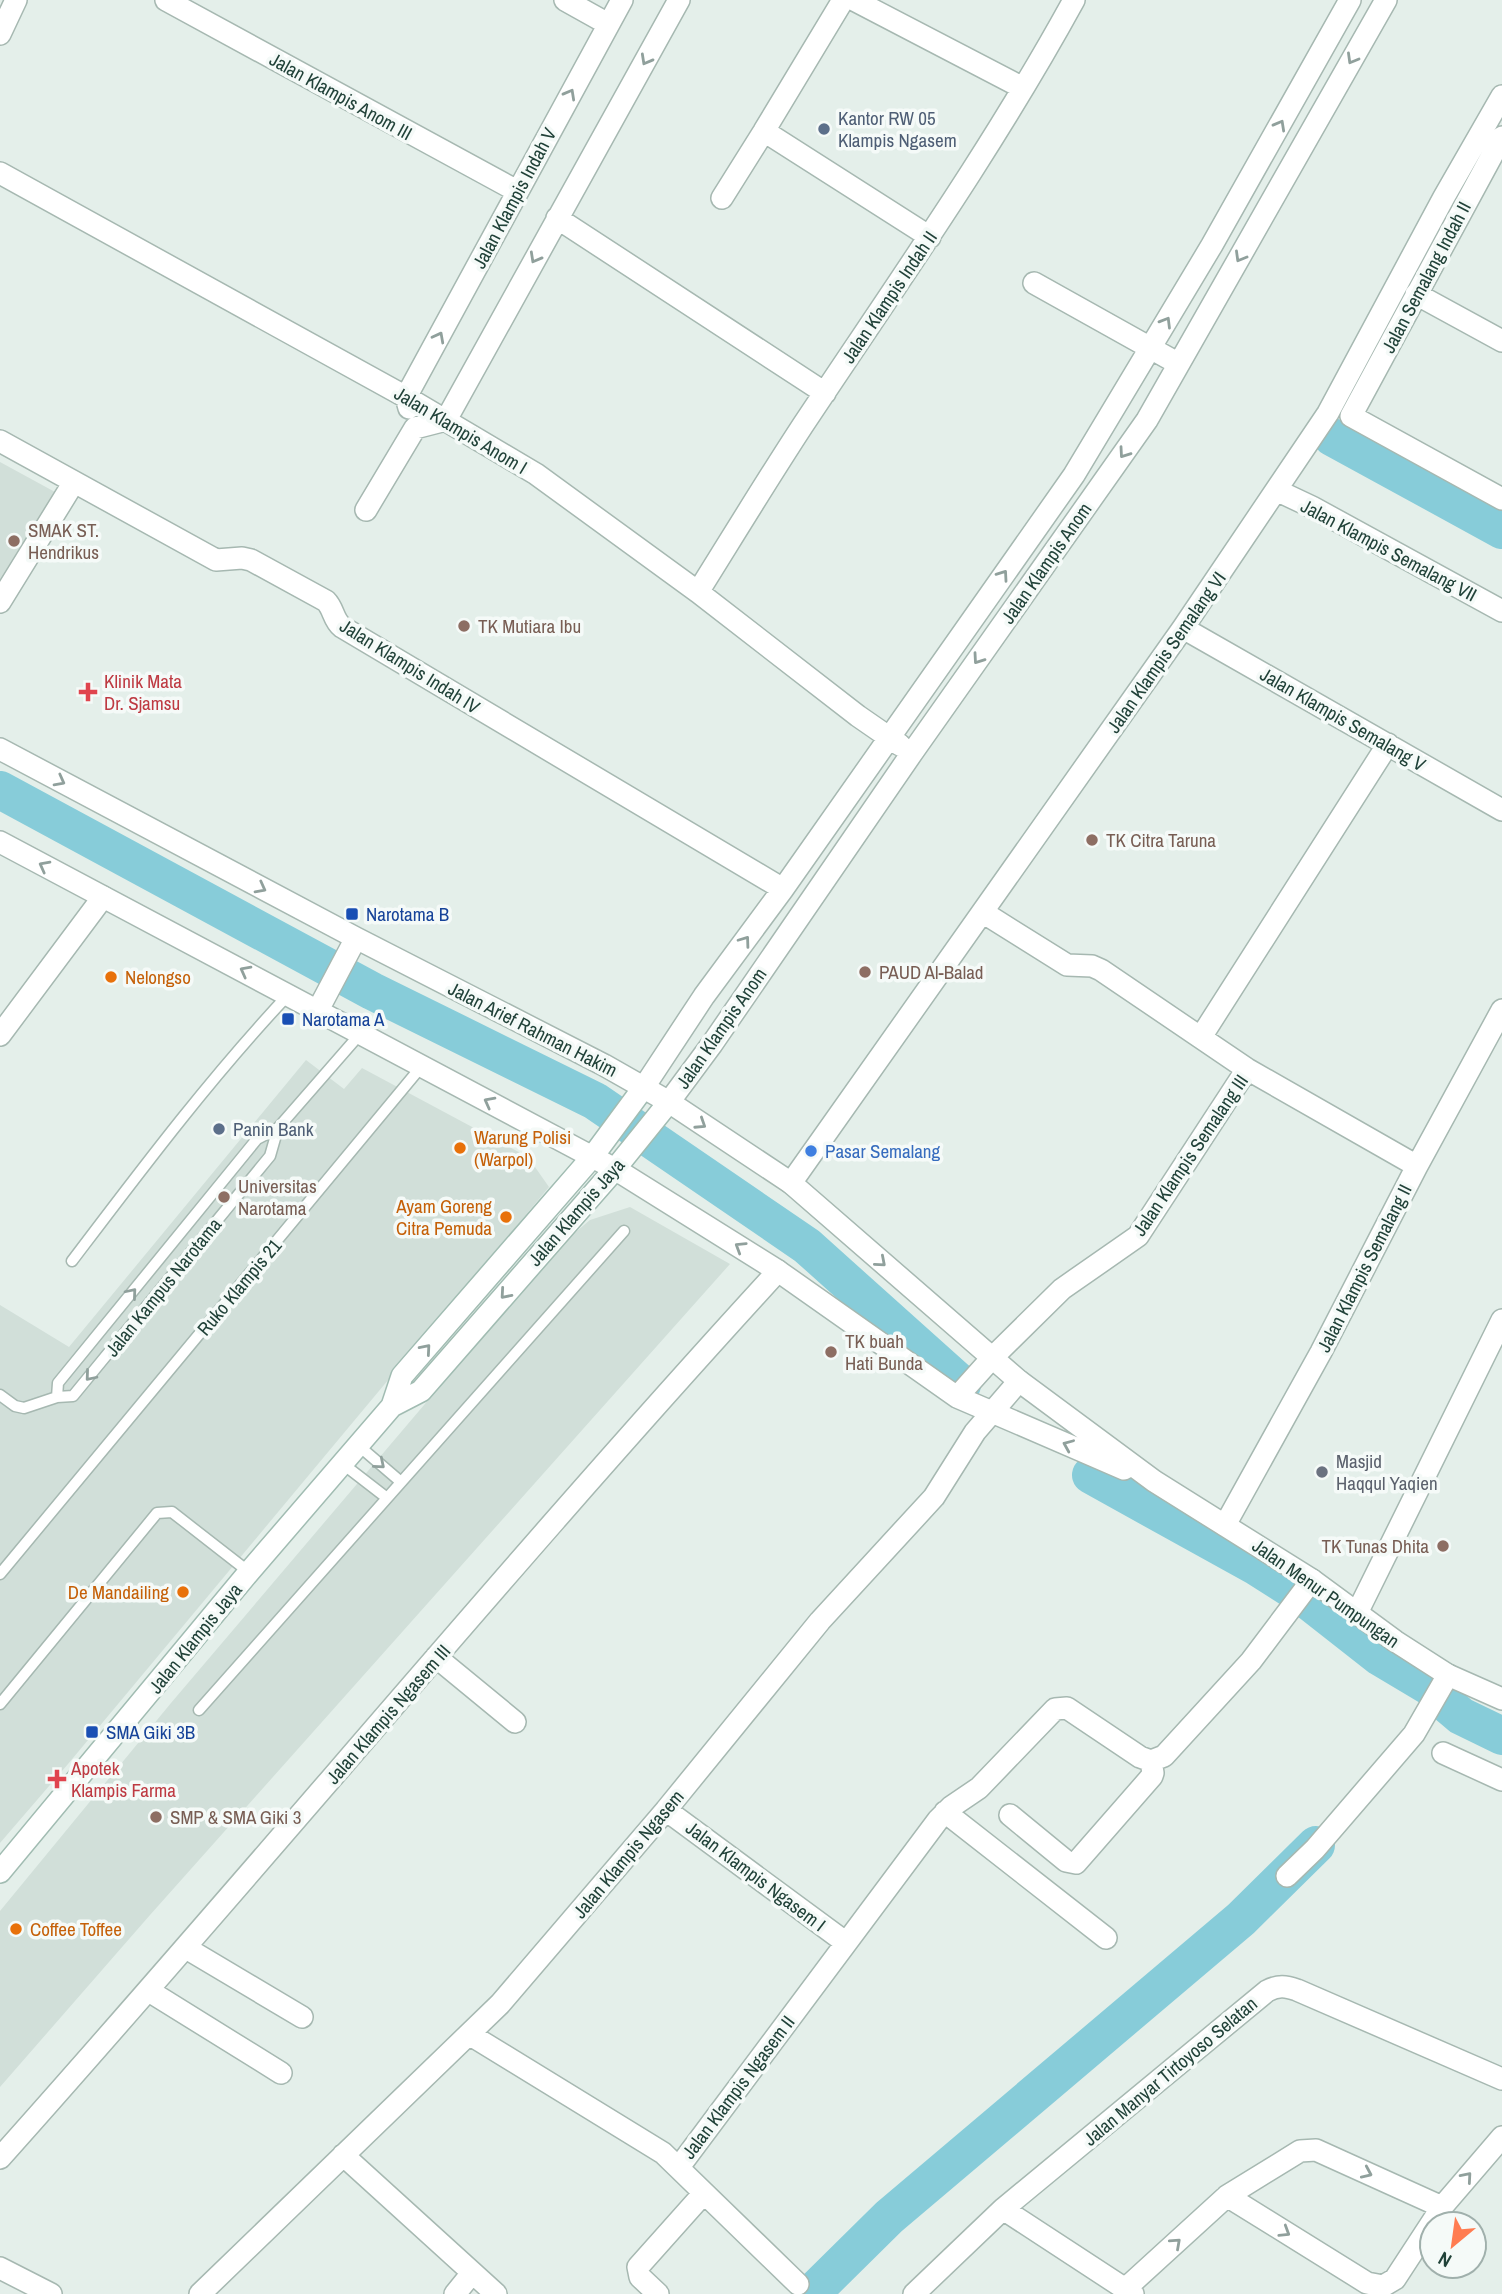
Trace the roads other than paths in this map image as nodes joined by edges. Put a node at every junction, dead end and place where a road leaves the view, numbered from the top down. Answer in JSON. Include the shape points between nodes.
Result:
{"nodes":[{"id":1,"x":16,"y":0,"type":"edge"},
{"id":2,"x":166,"y":0,"type":"edge"},
{"id":3,"x":565,"y":0,"type":"edge"},
{"id":4,"x":622,"y":0,"type":"edge"},
{"id":5,"x":679,"y":0,"type":"edge"},
{"id":6,"x":843,"y":0,"type":"edge"},
{"id":7,"x":854,"y":0,"type":"edge"},
{"id":8,"x":1074,"y":0,"type":"edge"},
{"id":9,"x":1350,"y":0,"type":"edge"},
{"id":10,"x":1385,"y":0,"type":"edge"},
{"id":11,"x":608,"y":24,"type":"junction"},
{"id":12,"x":0,"y":34,"type":"edge"},
{"id":13,"x":1023,"y":88,"type":"junction"},
{"id":14,"x":1502,"y":96,"type":"edge"},
{"id":15,"x":764,"y":131,"type":"junction"},
{"id":16,"x":1502,"y":137,"type":"edge"},
{"id":17,"x":0,"y":173,"type":"edge"},
{"id":18,"x":1493,"y":174,"type":"edge"},
{"id":19,"x":517,"y":191,"type":"junction"},
{"id":20,"x":722,"y":198,"type":"dead end"},
{"id":21,"x":557,"y":218,"type":"junction"},
{"id":22,"x":930,"y":237,"type":"junction"},
{"id":23,"x":1034,"y":283,"type":"dead end"},
{"id":24,"x":1416,"y":294,"type":"junction"},
{"id":25,"x":1502,"y":341,"type":"edge"},
{"id":26,"x":1151,"y":347,"type":"junction"},
{"id":27,"x":1179,"y":364,"type":"junction"},
{"id":28,"x":825,"y":393,"type":"junction"},
{"id":29,"x":406,"y":397,"type":"junction"},
{"id":30,"x":446,"y":420,"type":"junction"},
{"id":31,"x":415,"y":428,"type":"junction"},
{"id":32,"x":0,"y":440,"type":"edge"},
{"id":33,"x":74,"y":482,"type":"junction"},
{"id":34,"x":1276,"y":490,"type":"junction"},
{"id":35,"x":1502,"y":499,"type":"edge"},
{"id":36,"x":366,"y":510,"type":"dead end"},
{"id":37,"x":698,"y":592,"type":"junction"},
{"id":38,"x":0,"y":602,"type":"edge"},
{"id":39,"x":1502,"y":611,"type":"edge"},
{"id":40,"x":1183,"y":628,"type":"junction"},
{"id":41,"x":890,"y":736,"type":"junction"},
{"id":42,"x":1388,"y":744,"type":"junction"},
{"id":43,"x":0,"y":749,"type":"edge"},
{"id":44,"x":912,"y":753,"type":"junction"},
{"id":45,"x":1502,"y":810,"type":"edge"},
{"id":46,"x":0,"y":842,"type":"edge"},
{"id":47,"x":783,"y":888,"type":"junction"},
{"id":48,"x":103,"y":897,"type":"junction"},
{"id":49,"x":984,"y":913,"type":"junction"},
{"id":50,"x":356,"y":938,"type":"junction"},
{"id":51,"x":289,"y":994,"type":"junction"},
{"id":52,"x":320,"y":1006,"type":"junction"},
{"id":53,"x":1502,"y":1010,"type":"edge"},
{"id":54,"x":683,"y":1026,"type":"junction"},
{"id":55,"x":360,"y":1034,"type":"junction"},
{"id":56,"x":0,"y":1035,"type":"edge"},
{"id":57,"x":1201,"y":1037,"type":"junction"},
{"id":58,"x":1495,"y":1040,"type":"edge"},
{"id":59,"x":712,"y":1044,"type":"junction"},
{"id":60,"x":421,"y":1067,"type":"junction"},
{"id":61,"x":1247,"y":1069,"type":"junction"},
{"id":62,"x":639,"y":1095,"type":"junction"},
{"id":63,"x":662,"y":1110,"type":"junction"},
{"id":64,"x":278,"y":1128,"type":"junction"},
{"id":65,"x":598,"y":1151,"type":"junction"},
{"id":66,"x":619,"y":1163,"type":"junction"},
{"id":67,"x":1417,"y":1166,"type":"junction"},
{"id":68,"x":791,"y":1183,"type":"junction"},
{"id":69,"x":624,"y":1231,"type":"dead end"},
{"id":70,"x":72,"y":1261,"type":"dead end"},
{"id":71,"x":778,"y":1271,"type":"junction"},
{"id":72,"x":1502,"y":1320,"type":"edge"},
{"id":73,"x":992,"y":1358,"type":"junction"},
{"id":74,"x":1018,"y":1381,"type":"junction"},
{"id":75,"x":0,"y":1395,"type":"edge"},
{"id":76,"x":57,"y":1396,"type":"junction"},
{"id":77,"x":957,"y":1397,"type":"junction"},
{"id":78,"x":392,"y":1406,"type":"junction"},
{"id":79,"x":990,"y":1413,"type":"junction"},
{"id":80,"x":359,"y":1446,"type":"junction"},
{"id":81,"x":343,"y":1464,"type":"junction"},
{"id":82,"x":1154,"y":1481,"type":"junction"},
{"id":83,"x":401,"y":1482,"type":"junction"},
{"id":84,"x":387,"y":1497,"type":"junction"},
{"id":85,"x":1225,"y":1525,"type":"junction"},
{"id":86,"x":249,"y":1572,"type":"junction"},
{"id":87,"x":0,"y":1574,"type":"edge"},
{"id":88,"x":1304,"y":1592,"type":"junction"},
{"id":89,"x":1357,"y":1612,"type":"junction"},
{"id":90,"x":436,"y":1657,"type":"junction"},
{"id":91,"x":1444,"y":1684,"type":"junction"},
{"id":92,"x":1502,"y":1699,"type":"edge"},
{"id":93,"x":0,"y":1704,"type":"edge"},
{"id":94,"x":199,"y":1710,"type":"dead end"},
{"id":95,"x":515,"y":1721,"type":"dead end"},
{"id":96,"x":1443,"y":1753,"type":"dead end"},
{"id":97,"x":1151,"y":1761,"type":"junction"},
{"id":98,"x":1502,"y":1780,"type":"edge"},
{"id":99,"x":666,"y":1810,"type":"junction"},
{"id":100,"x":945,"y":1812,"type":"junction"},
{"id":101,"x":1010,"y":1815,"type":"dead end"},
{"id":102,"x":0,"y":1872,"type":"edge"},
{"id":103,"x":1287,"y":1875,"type":"dead end"},
{"id":104,"x":1106,"y":1938,"type":"dead end"},
{"id":105,"x":845,"y":1942,"type":"junction"},
{"id":106,"x":186,"y":1948,"type":"junction"},
{"id":107,"x":149,"y":1991,"type":"junction"},
{"id":108,"x":302,"y":2017,"type":"dead end"},
{"id":109,"x":469,"y":2034,"type":"junction"},
{"id":110,"x":281,"y":2073,"type":"dead end"},
{"id":111,"x":1502,"y":2079,"type":"edge"},
{"id":112,"x":1502,"y":2137,"type":"edge"},
{"id":113,"x":343,"y":2155,"type":"junction"},
{"id":114,"x":0,"y":2158,"type":"edge"},
{"id":115,"x":678,"y":2167,"type":"junction"},
{"id":116,"x":704,"y":2193,"type":"junction"},
{"id":117,"x":1227,"y":2196,"type":"junction"},
{"id":118,"x":1441,"y":2207,"type":"junction"},
{"id":119,"x":1003,"y":2209,"type":"junction"},
{"id":120,"x":0,"y":2268,"type":"edge"},
{"id":121,"x":472,"y":2273,"type":"junction"},
{"id":122,"x":224,"y":2284,"type":"edge"},
{"id":123,"x":798,"y":2284,"type":"dead end"},
{"id":124,"x":1129,"y":2291,"type":"edge"},
{"id":125,"x":51,"y":2294,"type":"edge"},
{"id":126,"x":200,"y":2294,"type":"edge"},
{"id":127,"x":455,"y":2294,"type":"edge"},
{"id":128,"x":496,"y":2294,"type":"edge"},
{"id":129,"x":658,"y":2294,"type":"edge"},
{"id":130,"x":914,"y":2294,"type":"edge"}],
"edges":[{"from":1,"to":12,"type":"street"},
{"from":2,"to":19,"type":"street","name":"Jalan Klampis Anom III"},
{"from":3,"to":11,"type":"street"},
{"from":4,"to":11,"type":"street","name":"Jalan Klampis Indah V"},
{"from":5,"to":21,"type":"street","one_way":true},
{"from":6,"to":15,"type":"street"},
{"from":7,"to":13,"type":"street"},
{"from":8,"to":13,"type":"street","name":"Jalan Klampis Indah II"},
{"from":26,"to":9,"type":"street","name":"Jalan Klampis Anom","one_way":true},
{"from":10,"to":27,"type":"street","name":"Jalan Klampis Anom","one_way":true},
{"from":19,"to":11,"type":"street","name":"Jalan Klampis Indah V","one_way":true},
{"from":13,"to":22,"type":"street","name":"Jalan Klampis Indah II"},
{"from":14,"to":34,"type":"street","name":"Jalan Klampis Semalang VI","via":[[1328,413]]},
{"from":15,"to":20,"type":"street"},
{"from":15,"to":22,"type":"street"},
{"from":16,"to":18,"type":"street","name":"Jalan Semalang Indah II"},
{"from":17,"to":29,"type":"street","name":"Jalan Klampis Anom I"},
{"from":18,"to":24,"type":"street","name":"Jalan Semalang Indah II"},
{"from":29,"to":19,"type":"street","name":"Jalan Klampis Indah V","one_way":true},
{"from":21,"to":28,"type":"street"},
{"from":21,"to":30,"type":"street","one_way":true},
{"from":22,"to":28,"type":"street","name":"Jalan Klampis Indah II"},
{"from":23,"to":26,"type":"street"},
{"from":24,"to":25,"type":"street"},
{"from":24,"to":35,"type":"street","name":"Jalan Semalang Indah II","via":[[1351,416]]},
{"from":26,"to":27,"type":"street"},
{"from":41,"to":26,"type":"street","name":"Jalan Klampis Anom","one_way":true,"via":[[1074,475]]},
{"from":27,"to":44,"type":"street","name":"Jalan Klampis Anom","one_way":true,"via":[[1147,420]]},
{"from":28,"to":37,"type":"street","name":"Jalan Klampis Indah II"},
{"from":29,"to":30,"type":"street","name":"Jalan Klampis Anom I"},
{"from":29,"to":31,"type":"street"},
{"from":30,"to":31,"type":"street"},
{"from":30,"to":37,"type":"street","name":"Jalan Klampis Anom I","via":[[536,474]]},
{"from":31,"to":36,"type":"street"},
{"from":32,"to":33,"type":"street","name":"Jalan Klampis Indah IV"},
{"from":33,"to":38,"type":"street"},
{"from":33,"to":47,"type":"street","name":"Jalan Klampis Indah IV","via":[[216,560],[251,560],[326,601],[342,628]]},
{"from":34,"to":39,"type":"street","name":"Jalan Klampis Semalang VII"},
{"from":34,"to":40,"type":"street","name":"Jalan Klampis Semalang VI"},
{"from":37,"to":41,"type":"street","name":"Jalan Klampis Anom I"},
{"from":40,"to":42,"type":"street","name":"Jalan Klampis Semalang V"},
{"from":40,"to":49,"type":"street","name":"Jalan Klampis Semalang VI"},
{"from":41,"to":44,"type":"street","name":"Jalan Klampis Anom I"},
{"from":41,"to":47,"type":"street","name":"Jalan Klampis Anom"},
{"from":42,"to":45,"type":"street","name":"Jalan Klampis Semalang V"},
{"from":42,"to":57,"type":"street"},
{"from":43,"to":50,"type":"street","name":"Jalan Arief Rahman Hakim","one_way":true},
{"from":44,"to":59,"type":"street","name":"Jalan Klampis Anom"},
{"from":48,"to":46,"type":"street","one_way":true},
{"from":54,"to":47,"type":"street","name":"Jalan Klampis Anom","one_way":true},
{"from":51,"to":48,"type":"street","one_way":true},
{"from":48,"to":56,"type":"street"},
{"from":49,"to":57,"type":"street","via":[[1067,965],[1101,970]]},
{"from":49,"to":68,"type":"street","name":"Jalan Klampis Semalang VI"},
{"from":50,"to":52,"type":"street"},
{"from":50,"to":62,"type":"street","name":"Jalan Arief Rahman Hakim"},
{"from":51,"to":52,"type":"street"},
{"from":51,"to":70,"type":"lane","via":[[167,1136]]},
{"from":52,"to":55,"type":"street"},
{"from":53,"to":58,"type":"street","name":"Jalan Klampis Semalang II"},
{"from":54,"to":59,"type":"street"},
{"from":54,"to":62,"type":"street","name":"Jalan Klampis Anom"},
{"from":55,"to":60,"type":"street"},
{"from":55,"to":64,"type":"lane","name":"Jalan Kampus Narotama"},
{"from":57,"to":61,"type":"street"},
{"from":58,"to":67,"type":"street","name":"Jalan Klampis Semalang II"},
{"from":59,"to":63,"type":"street","name":"Jalan Klampis Anom"},
{"from":65,"to":60,"type":"street","one_way":true},
{"from":60,"to":87,"type":"lane","name":"Ruko Klampis 21"},
{"from":61,"to":67,"type":"street","name":"Jalan Klampis Semalang III"},
{"from":61,"to":73,"type":"street","name":"Jalan Klampis Semalang III","via":[[1138,1236],[1062,1289]]},
{"from":62,"to":63,"type":"street","name":"Jalan Arief Rahman Hakim"},
{"from":62,"to":65,"type":"street","name":"Jalan Klampis Jaya"},
{"from":63,"to":66,"type":"street","name":"Jalan Klampis Jaya"},
{"from":63,"to":68,"type":"street","name":"Jalan Arief Rahman Hakim","one_way":true},
{"from":76,"to":64,"type":"lane","name":"Jalan Kampus Narotama","one_way":true,"via":[[58,1383],[257,1139]]},
{"from":64,"to":76,"type":"lane","name":"Jalan Kampus Narotama","one_way":true,"via":[[270,1156],[120,1340],[73,1396]]},
{"from":65,"to":66,"type":"street"},
{"from":78,"to":65,"type":"street","name":"Jalan Klampis Jaya","one_way":true,"via":[[402,1376]]},
{"from":71,"to":66,"type":"street","one_way":true},
{"from":66,"to":78,"type":"street","name":"Jalan Klampis Jaya","one_way":true,"via":[[421,1391]]},
{"from":67,"to":85,"type":"street","name":"Jalan Klampis Semalang II"},
{"from":68,"to":73,"type":"street","name":"Jalan Arief Rahman Hakim","one_way":true},
{"from":69,"to":83,"type":"lane"},
{"from":71,"to":77,"type":"street"},
{"from":71,"to":90,"type":"street","name":"Jalan Klampis Ngasem III"},
{"from":72,"to":89,"type":"street"},
{"from":73,"to":74,"type":"street","name":"Jalan Arief Rahman Hakim"},
{"from":73,"to":77,"type":"street","name":"Jalan Klampis Semalang III"},
{"from":74,"to":79,"type":"street","name":"Jalan Klampis Ngasem"},
{"from":74,"to":82,"type":"street","name":"Jalan Menur Pumpungan"},
{"from":75,"to":76,"type":"lane","name":"Jalan Kampus Narotama","via":[[24,1408]]},
{"from":77,"to":79,"type":"street"},
{"from":78,"to":80,"type":"street","name":"Jalan Klampis Jaya"},
{"from":82,"to":79,"type":"street","name":"Jalan Menur Pumpungan","one_way":true},
{"from":79,"to":99,"type":"street","name":"Jalan Klampis Ngasem","via":[[934,1497],[820,1621]]},
{"from":80,"to":81,"type":"street","name":"Jalan Klampis Jaya"},
{"from":80,"to":83,"type":"lane","one_way":true},
{"from":81,"to":84,"type":"lane"},
{"from":81,"to":86,"type":"street","name":"Jalan Klampis Jaya"},
{"from":82,"to":85,"type":"street","name":"Jalan Menur Pumpungan"},
{"from":83,"to":84,"type":"lane"},
{"from":84,"to":94,"type":"lane"},
{"from":85,"to":88,"type":"street","name":"Jalan Menur Pumpungan"},
{"from":86,"to":93,"type":"lane","via":[[172,1512],[157,1513]]},
{"from":86,"to":102,"type":"street","name":"Jalan Klampis Jaya"},
{"from":88,"to":89,"type":"street","name":"Jalan Menur Pumpungan"},
{"from":88,"to":97,"type":"street","via":[[1251,1661],[1164,1756]]},
{"from":89,"to":91,"type":"street","name":"Jalan Menur Pumpungan"},
{"from":90,"to":95,"type":"street"},
{"from":90,"to":106,"type":"street","name":"Jalan Klampis Ngasem III"},
{"from":91,"to":92,"type":"street","name":"Jalan Menur Pumpungan"},
{"from":91,"to":103,"type":"street","via":[[1414,1734]]},
{"from":96,"to":98,"type":"street"},
{"from":97,"to":100,"type":"street","name":"Jalan Klampis Ngasem II","via":[[1067,1708],[1055,1709],[979,1788]]},
{"from":97,"to":101,"type":"street","via":[[1152,1776],[1076,1863],[1066,1861]]},
{"from":99,"to":105,"type":"street","name":"Jalan Klampis Ngasem I"},
{"from":99,"to":109,"type":"street","name":"Jalan Klampis Ngasem"},
{"from":100,"to":104,"type":"street"},
{"from":100,"to":105,"type":"street","name":"Jalan Klampis Ngasem II"},
{"from":105,"to":115,"type":"street","name":"Jalan Klampis Ngasem II"},
{"from":106,"to":107,"type":"street","name":"Jalan Klampis Ngasem III"},
{"from":106,"to":108,"type":"street"},
{"from":107,"to":110,"type":"street"},
{"from":107,"to":114,"type":"street","name":"Jalan Klampis Ngasem III"},
{"from":109,"to":113,"type":"street","name":"Jalan Klampis Ngasem"},
{"from":109,"to":115,"type":"street","name":"Jalan Klampis Ngasem II","via":[[663,2153]]},
{"from":111,"to":119,"type":"street","name":"Jalan Manyar Tirtoyoso Selatan","via":[[1297,1990],[1274,1987]]},
{"from":118,"to":112,"type":"street","one_way":true},
{"from":113,"to":121,"type":"street"},
{"from":113,"to":122,"type":"street","name":"Jalan Klampis Ngasem"},
{"from":115,"to":116,"type":"street"},
{"from":116,"to":123,"type":"street"},
{"from":116,"to":129,"type":"street","via":[[638,2267],[640,2277]]},
{"from":117,"to":118,"type":"street","one_way":true,"via":[[1293,2154],[1316,2150]]},
{"from":117,"to":118,"type":"street","one_way":true,"via":[[1367,2283],[1384,2286],[1395,2279]]},
{"from":124,"to":117,"type":"street","one_way":true},
{"from":119,"to":124,"type":"street"},
{"from":119,"to":130,"type":"street","name":"Jalan Manyar Tirtoyoso Selatan"},
{"from":120,"to":125,"type":"street"},
{"from":121,"to":127,"type":"street"},
{"from":121,"to":128,"type":"street"},
{"from":122,"to":126,"type":"street","name":"Jalan Klampis Ngasem"}]}
